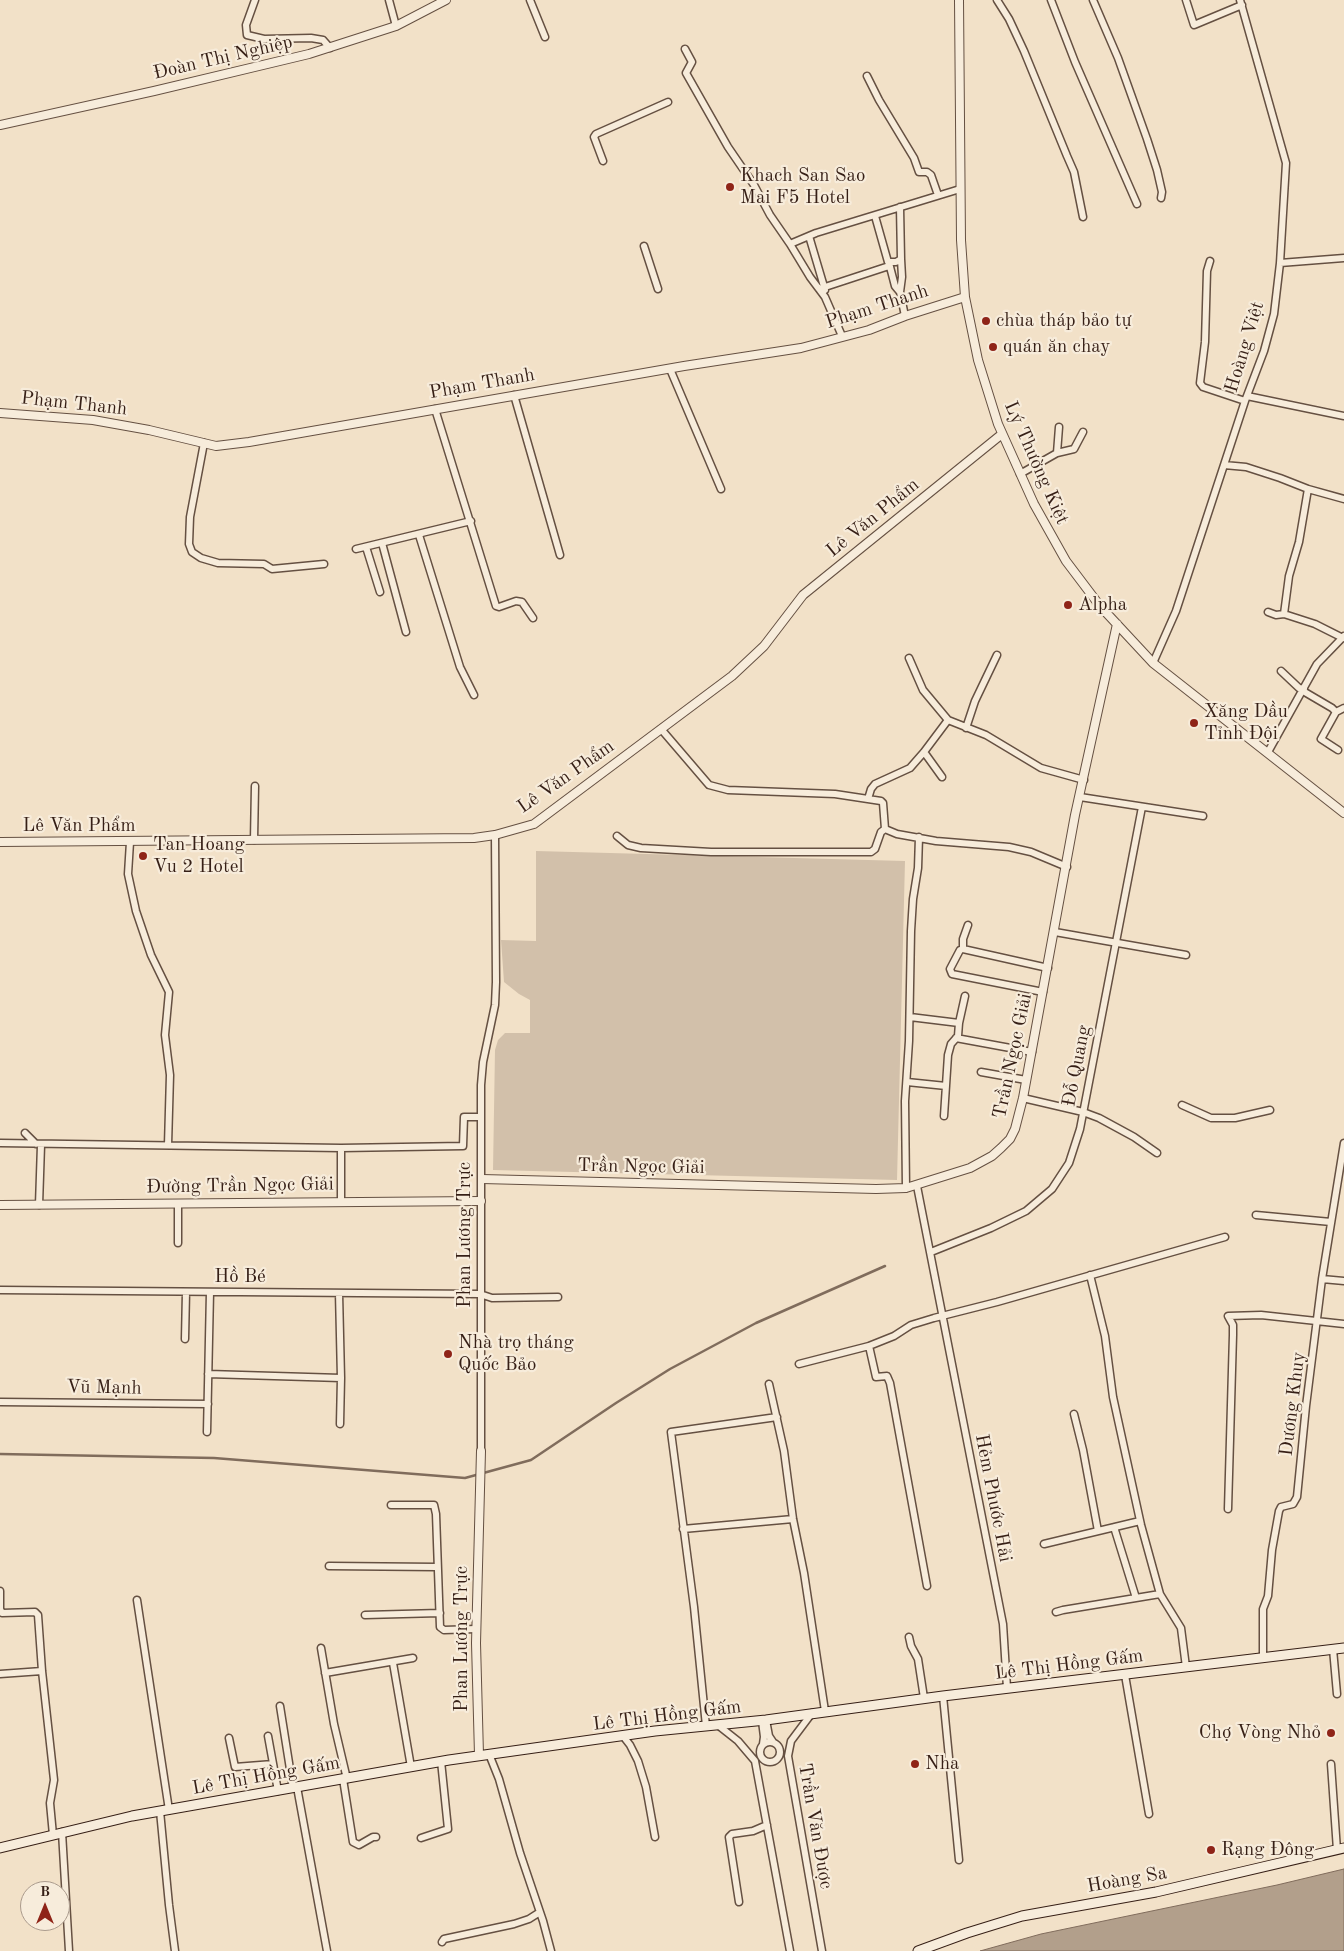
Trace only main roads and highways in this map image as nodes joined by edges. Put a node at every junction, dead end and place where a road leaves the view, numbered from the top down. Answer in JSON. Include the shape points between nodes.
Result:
{"nodes":[{"id":1,"x":1344,"y":1648,"type":"edge"},
{"id":2,"x":0,"y":1848,"type":"edge"},
{"id":3,"x":1341,"y":1849,"type":"edge"},
{"id":4,"x":918,"y":1951,"type":"edge"}],
"edges":[{"from":1,"to":2,"type":"main road","name":"Lê Thị Hồng Gấm","via":[[924,1698],[764,1721],[655,1731],[490,1754],[164,1811]]},
{"from":3,"to":4,"type":"main road","name":"Hoàng Sa","via":[[1156,1892],[1022,1916]]}]}
